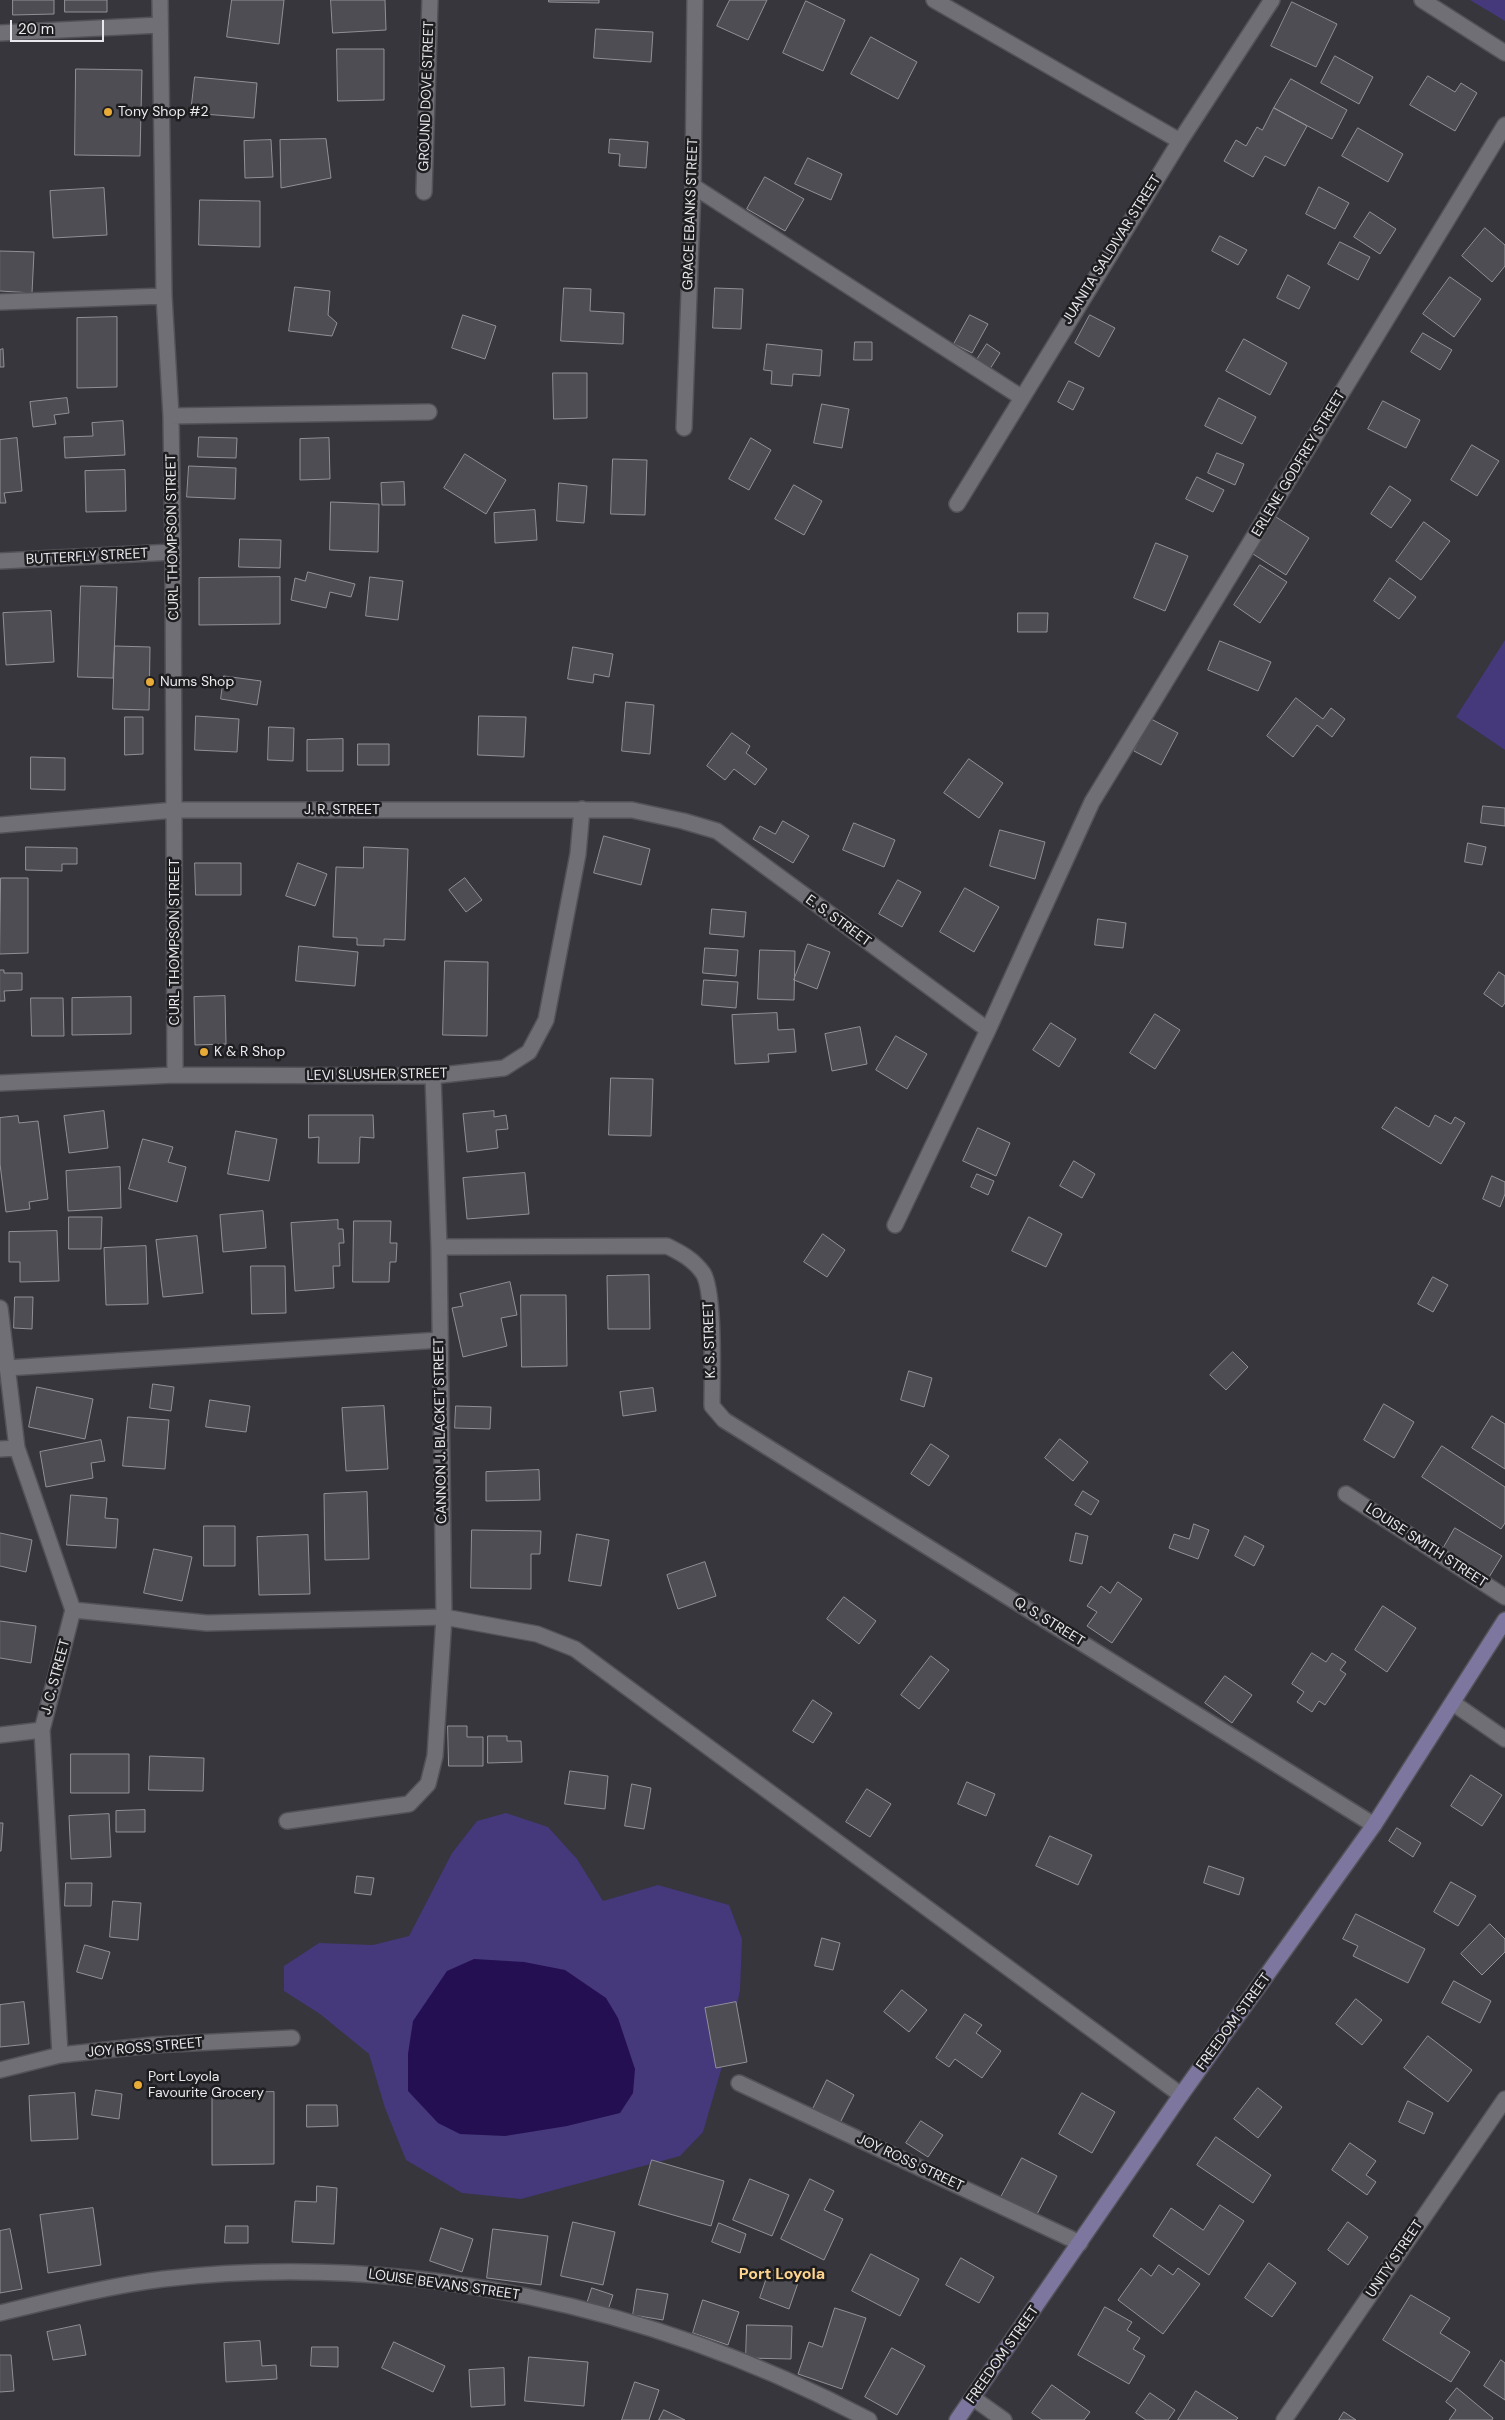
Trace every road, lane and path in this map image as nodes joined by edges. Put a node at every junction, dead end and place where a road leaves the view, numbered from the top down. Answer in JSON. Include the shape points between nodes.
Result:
{"nodes":[{"id":1,"x":160,"y":0,"type":"edge"},
{"id":2,"x":430,"y":0,"type":"edge"},
{"id":3,"x":696,"y":0,"type":"edge"},
{"id":4,"x":934,"y":0,"type":"edge"},
{"id":5,"x":1272,"y":0,"type":"edge"},
{"id":6,"x":1422,"y":0,"type":"edge"},
{"id":7,"x":160,"y":25,"type":"junction"},
{"id":8,"x":0,"y":33,"type":"edge"},
{"id":9,"x":1505,"y":53,"type":"edge"},
{"id":10,"x":1505,"y":125,"type":"edge"},
{"id":11,"x":1180,"y":141,"type":"junction"},
{"id":12,"x":693,"y":186,"type":"junction"},
{"id":13,"x":424,"y":192,"type":"dead end"},
{"id":14,"x":164,"y":296,"type":"junction"},
{"id":15,"x":0,"y":302,"type":"edge"},
{"id":16,"x":1021,"y":397,"type":"junction"},
{"id":17,"x":429,"y":412,"type":"dead end"},
{"id":18,"x":171,"y":416,"type":"junction"},
{"id":19,"x":684,"y":428,"type":"dead end"},
{"id":20,"x":957,"y":504,"type":"dead end"},
{"id":21,"x":173,"y":552,"type":"junction"},
{"id":22,"x":0,"y":561,"type":"edge"},
{"id":23,"x":582,"y":809,"type":"junction"},
{"id":24,"x":176,"y":810,"type":"junction"},
{"id":25,"x":684,"y":821,"type":"joint"},
{"id":26,"x":0,"y":825,"type":"edge"},
{"id":27,"x":988,"y":1030,"type":"junction"},
{"id":28,"x":175,"y":1075,"type":"junction"},
{"id":29,"x":433,"y":1076,"type":"junction"},
{"id":30,"x":0,"y":1083,"type":"edge"},
{"id":31,"x":895,"y":1225,"type":"dead end"},
{"id":32,"x":439,"y":1247,"type":"junction"},
{"id":33,"x":0,"y":1308,"type":"edge"},
{"id":34,"x":440,"y":1340,"type":"junction"},
{"id":35,"x":7,"y":1368,"type":"junction"},
{"id":36,"x":724,"y":1420,"type":"joint"},
{"id":37,"x":17,"y":1448,"type":"junction"},
{"id":38,"x":0,"y":1450,"type":"edge"},
{"id":39,"x":1346,"y":1494,"type":"dead end"},
{"id":40,"x":1505,"y":1598,"type":"edge"},
{"id":41,"x":73,"y":1610,"type":"junction"},
{"id":42,"x":444,"y":1617,"type":"junction"},
{"id":43,"x":1505,"y":1620,"type":"edge"},
{"id":44,"x":1453,"y":1703,"type":"junction"},
{"id":45,"x":42,"y":1730,"type":"junction"},
{"id":46,"x":0,"y":1735,"type":"edge"},
{"id":47,"x":1505,"y":1739,"type":"edge"},
{"id":48,"x":287,"y":1821,"type":"dead end"},
{"id":49,"x":1374,"y":1825,"type":"junction"},
{"id":50,"x":292,"y":2038,"type":"dead end"},
{"id":51,"x":60,"y":2055,"type":"junction"},
{"id":52,"x":0,"y":2070,"type":"edge"},
{"id":53,"x":739,"y":2083,"type":"dead end"},
{"id":54,"x":1181,"y":2095,"type":"junction"},
{"id":55,"x":1505,"y":2099,"type":"edge"},
{"id":56,"x":1080,"y":2242,"type":"junction"},
{"id":57,"x":0,"y":2313,"type":"edge"},
{"id":58,"x":973,"y":2398,"type":"junction"},
{"id":59,"x":869,"y":2420,"type":"edge"},
{"id":60,"x":957,"y":2420,"type":"edge"},
{"id":61,"x":1004,"y":2420,"type":"edge"},
{"id":62,"x":1284,"y":2420,"type":"edge"}],
"edges":[{"from":1,"to":7,"type":"street","name":"CURL THOMPSON STREET"},
{"from":2,"to":13,"type":"street","name":"GROUND DOVE STREET"},
{"from":3,"to":12,"type":"street","name":"GRACE EBANKS STREET"},
{"from":4,"to":11,"type":"street"},
{"from":5,"to":11,"type":"street","name":"JUANITA SALDIVAR STREET"},
{"from":6,"to":9,"type":"street"},
{"from":7,"to":8,"type":"street"},
{"from":7,"to":14,"type":"street","name":"CURL THOMPSON STREET"},
{"from":10,"to":27,"type":"street","name":"ERLENE GODFREY STREET","via":[[1092,802]]},
{"from":11,"to":16,"type":"street","name":"JUANITA SALDIVAR STREET"},
{"from":12,"to":16,"type":"street"},
{"from":12,"to":19,"type":"street","name":"GRACE EBANKS STREET"},
{"from":14,"to":15,"type":"street"},
{"from":14,"to":18,"type":"street","name":"CURL THOMPSON STREET"},
{"from":16,"to":20,"type":"street","name":"JUANITA SALDIVAR STREET"},
{"from":17,"to":18,"type":"street"},
{"from":18,"to":21,"type":"street","name":"CURL THOMPSON STREET"},
{"from":21,"to":22,"type":"street","name":"BUTTERFLY STREET"},
{"from":21,"to":24,"type":"street","name":"CURL THOMPSON STREET"},
{"from":23,"to":24,"type":"street","name":"J. R. STREET"},
{"from":23,"to":25,"type":"street","name":"J. R. STREET","via":[[632,810]]},
{"from":23,"to":29,"type":"street","name":"LEVI SLUSHER STREET","via":[[578,854],[546,1020],[529,1052],[504,1068]]},
{"from":24,"to":26,"type":"street","name":"J. R. STREET"},
{"from":24,"to":28,"type":"street","name":"CURL THOMPSON STREET"},
{"from":25,"to":27,"type":"street","name":"E. S. STREET","via":[[717,831]]},
{"from":27,"to":31,"type":"street","name":"ERLENE GODFREY STREET"},
{"from":28,"to":29,"type":"street","name":"LEVI SLUSHER STREET"},
{"from":28,"to":30,"type":"street","name":"LEVI SLUSHER STREET"},
{"from":29,"to":32,"type":"street","name":"CANNON J. BLACKET STREET"},
{"from":32,"to":34,"type":"street","name":"CANNON J. BLACKET STREET"},
{"from":32,"to":36,"type":"street","name":"K. S. STREET","via":[[666,1246],[688,1257],[704,1274],[711,1306],[712,1406]]},
{"from":33,"to":35,"type":"street"},
{"from":34,"to":35,"type":"street"},
{"from":34,"to":42,"type":"street","name":"CANNON J. BLACKET STREET"},
{"from":35,"to":37,"type":"street"},
{"from":36,"to":49,"type":"street","name":"Q. S. STREET"},
{"from":37,"to":38,"type":"street"},
{"from":37,"to":41,"type":"street"},
{"from":39,"to":40,"type":"street","name":"LOUISE SMITH STREET"},
{"from":41,"to":42,"type":"street","via":[[207,1623]]},
{"from":41,"to":45,"type":"street","name":"J. C. STREET"},
{"from":42,"to":48,"type":"street","name":"CANNON J. BLACKET STREET","via":[[435,1756],[428,1784],[409,1804]]},
{"from":42,"to":54,"type":"street","via":[[538,1634],[575,1649]]},
{"from":43,"to":44,"type":"street","name":"FREEDOM STREET"},
{"from":44,"to":47,"type":"street"},
{"from":44,"to":49,"type":"street","name":"FREEDOM STREET"},
{"from":45,"to":46,"type":"street"},
{"from":45,"to":51,"type":"street","name":"J. C. STREET"},
{"from":49,"to":54,"type":"street","name":"FREEDOM STREET"},
{"from":50,"to":51,"type":"street","name":"JOY ROSS STREET","via":[[153,2045]]},
{"from":51,"to":52,"type":"street","name":"JOY ROSS STREET"},
{"from":53,"to":56,"type":"street","name":"JOY ROSS STREET"},
{"from":54,"to":56,"type":"street","name":"FREEDOM STREET"},
{"from":55,"to":62,"type":"street","name":"UNITY STREET"},
{"from":56,"to":58,"type":"street","name":"FREEDOM STREET"},
{"from":57,"to":59,"type":"street","name":"LOUISE BEVANS STREET","via":[[98,2289],[162,2279],[315,2271],[386,2275],[537,2298],[609,2315],[677,2336],[747,2363],[822,2395]]},
{"from":58,"to":60,"type":"street","name":"FREEDOM STREET"},
{"from":58,"to":61,"type":"street"}]}
